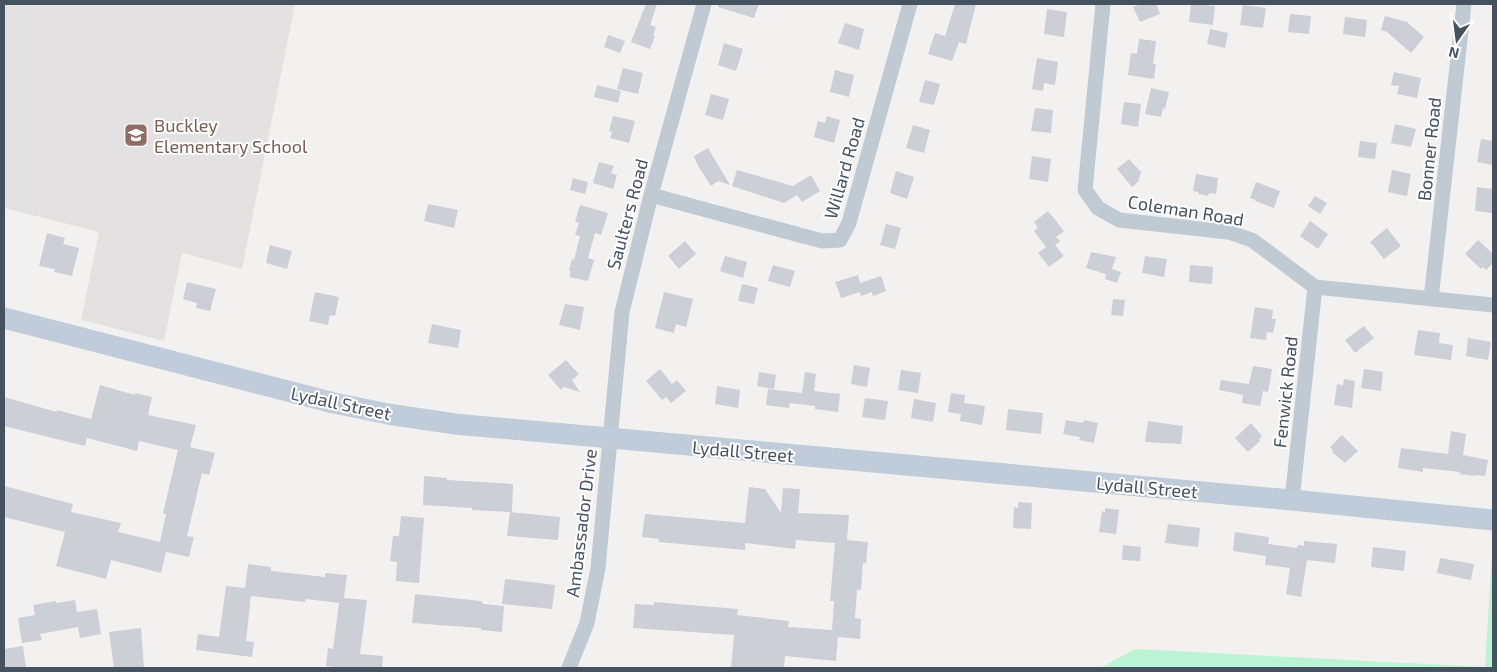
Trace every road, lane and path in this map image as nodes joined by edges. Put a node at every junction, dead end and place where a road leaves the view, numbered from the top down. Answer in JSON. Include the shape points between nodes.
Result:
{"nodes":[{"id":1,"x":704,"y":4,"type":"edge"},
{"id":2,"x":910,"y":4,"type":"edge"},
{"id":3,"x":1103,"y":4,"type":"edge"},
{"id":4,"x":1464,"y":4,"type":"edge"},
{"id":5,"x":651,"y":195,"type":"junction"},
{"id":6,"x":1314,"y":287,"type":"junction"},
{"id":7,"x":1431,"y":299,"type":"junction"},
{"id":8,"x":1493,"y":305,"type":"edge"},
{"id":9,"x":4,"y":318,"type":"edge"},
{"id":10,"x":610,"y":438,"type":"junction"},
{"id":11,"x":1292,"y":500,"type":"junction"},
{"id":12,"x":1493,"y":520,"type":"edge"},
{"id":13,"x":569,"y":668,"type":"edge"}],
"edges":[{"from":1,"to":5,"type":"street","name":"Saulters Road"},
{"from":2,"to":5,"type":"street","name":"Willard Road","via":[[849,223],[840,240],[822,241]]},
{"from":3,"to":6,"type":"street","name":"Coleman Road","via":[[1085,190],[1098,208],[1119,220],[1228,232],[1252,240]]},
{"from":4,"to":7,"type":"street","name":"Bonner Road"},
{"from":5,"to":10,"type":"street","name":"Saulters Road","via":[[622,312]]},
{"from":6,"to":7,"type":"street"},
{"from":6,"to":11,"type":"street","name":"Fenwick Road"},
{"from":7,"to":8,"type":"street"},
{"from":9,"to":10,"type":"street","name":"Lydall Street","via":[[388,414],[455,424]]},
{"from":10,"to":11,"type":"street","name":"Lydall Street"},
{"from":10,"to":13,"type":"street","name":"Ambassador Drive","via":[[598,568],[587,622]]},
{"from":11,"to":12,"type":"street","name":"Lydall Street"}]}
